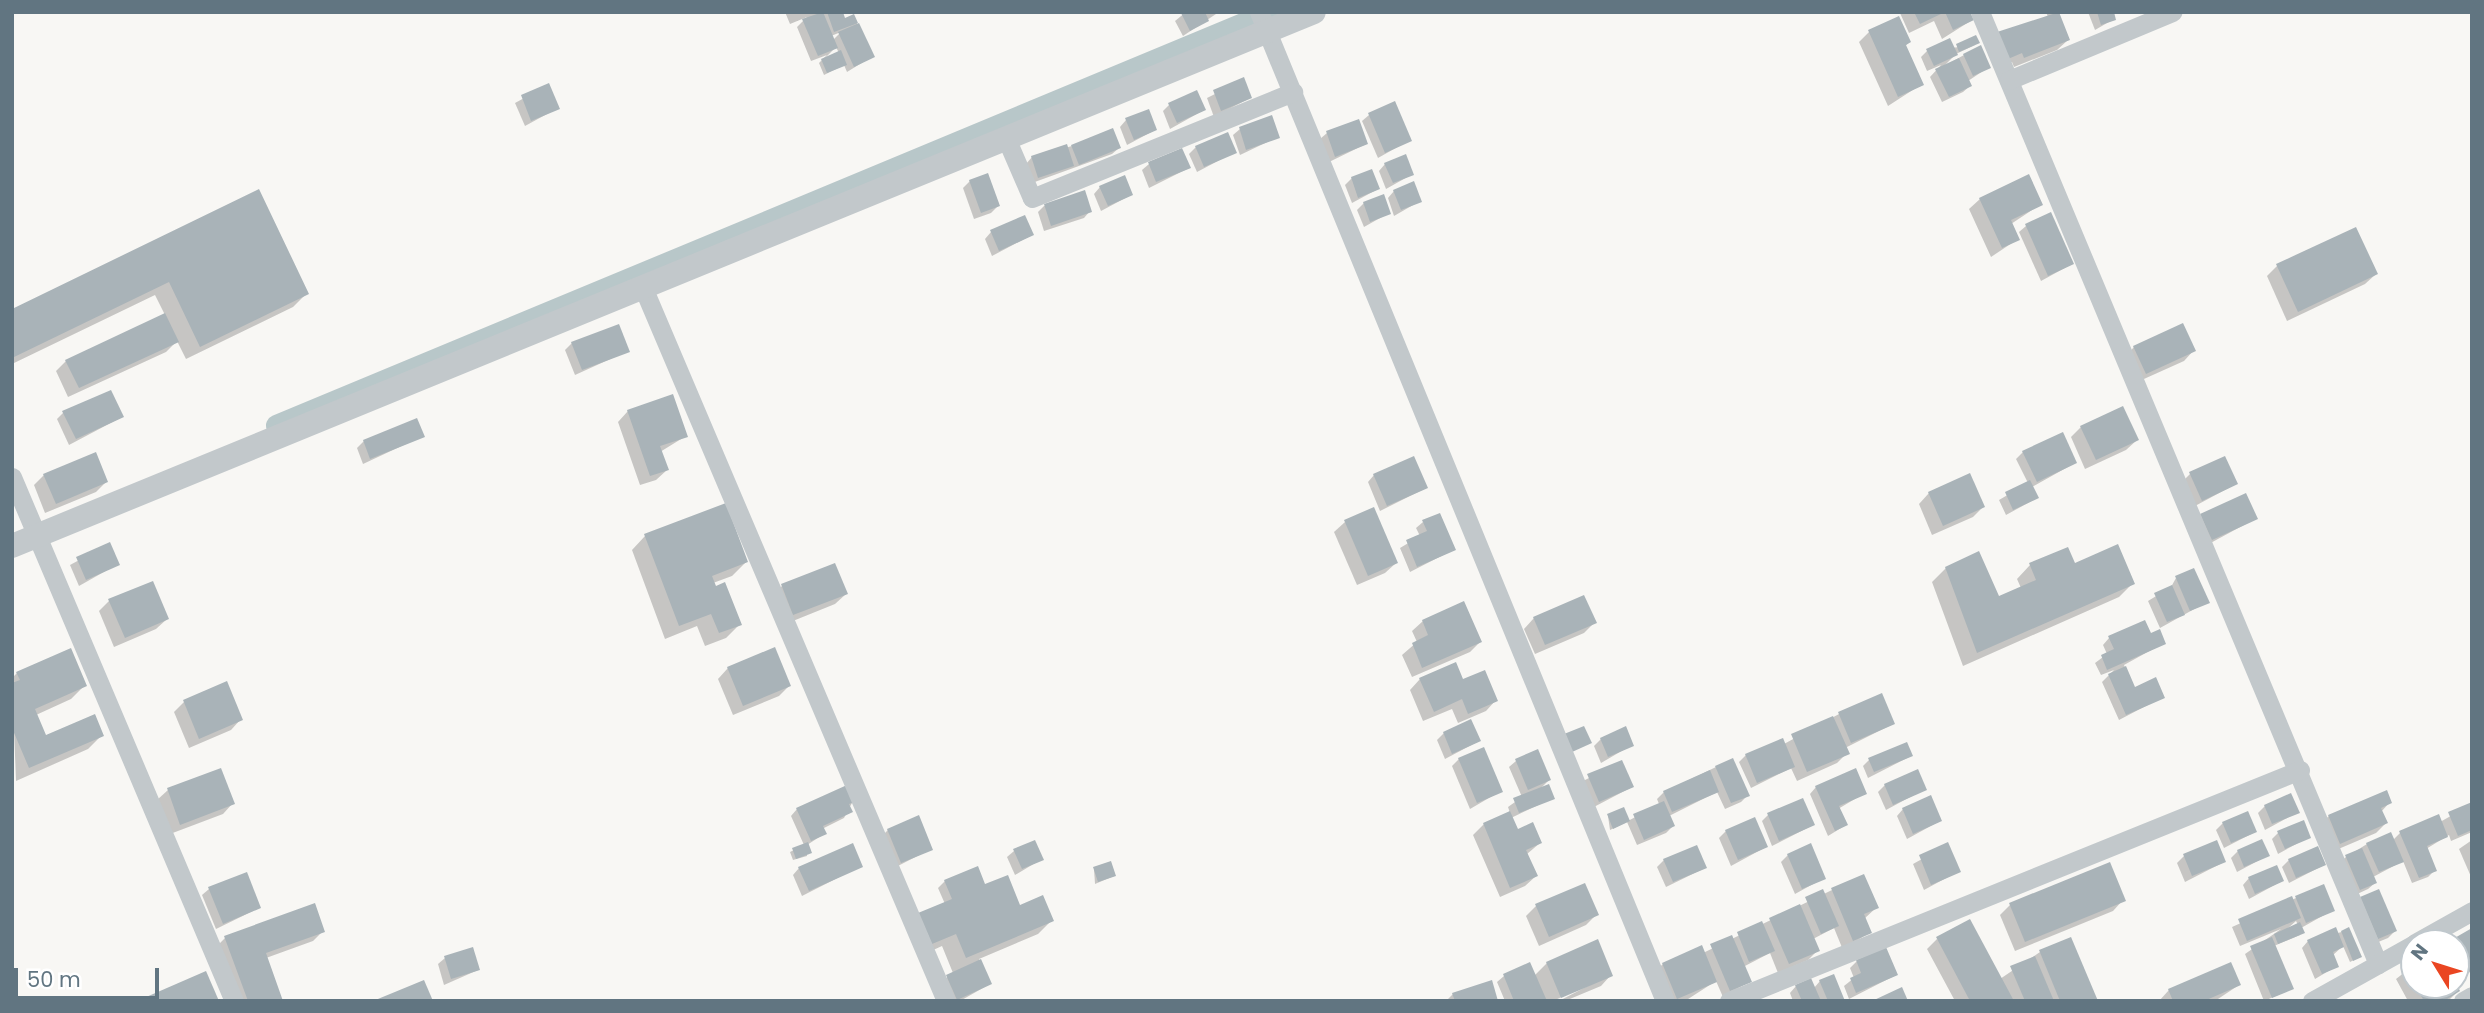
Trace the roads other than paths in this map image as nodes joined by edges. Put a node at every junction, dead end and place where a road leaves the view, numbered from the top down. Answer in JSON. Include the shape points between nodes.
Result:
{"nodes":[{"id":1,"x":1314,"y":12,"type":"edge"},
{"id":2,"x":1980,"y":12,"type":"edge"},
{"id":3,"x":2167,"y":13,"type":"edge"},
{"id":4,"x":1264,"y":22,"type":"edge"},
{"id":5,"x":2008,"y":80,"type":"junction"},
{"id":6,"x":1293,"y":92,"type":"junction"},
{"id":7,"x":1006,"y":138,"type":"junction"},
{"id":8,"x":642,"y":285,"type":"junction"},
{"id":9,"x":12,"y":477,"type":"edge"},
{"id":10,"x":37,"y":536,"type":"junction"},
{"id":11,"x":12,"y":546,"type":"edge"},
{"id":12,"x":2300,"y":770,"type":"junction"},
{"id":13,"x":2472,"y":911,"type":"edge"},
{"id":14,"x":2440,"y":929,"type":"edge"},
{"id":15,"x":2400,"y":952,"type":"edge"},
{"id":16,"x":2378,"y":964,"type":"junction"},
{"id":17,"x":2472,"y":996,"type":"edge"},
{"id":18,"x":234,"y":1001,"type":"edge"},
{"id":19,"x":946,"y":1001,"type":"edge"},
{"id":20,"x":1665,"y":1001,"type":"edge"},
{"id":21,"x":1729,"y":1001,"type":"edge"},
{"id":22,"x":2312,"y":1001,"type":"edge"},
{"id":23,"x":2463,"y":1001,"type":"edge"}],
"edges":[{"from":1,"to":4,"type":"street"},
{"from":2,"to":5,"type":"street"},
{"from":3,"to":5,"type":"street"},
{"from":4,"to":6,"type":"street"},
{"from":4,"to":7,"type":"street"},
{"from":5,"to":12,"type":"street"},
{"from":6,"to":7,"type":"street","via":[[1032,198]]},
{"from":6,"to":20,"type":"street"},
{"from":7,"to":8,"type":"street"},
{"from":8,"to":10,"type":"street"},
{"from":8,"to":19,"type":"street"},
{"from":9,"to":10,"type":"street"},
{"from":10,"to":11,"type":"street"},
{"from":10,"to":18,"type":"street"},
{"from":12,"to":16,"type":"street"},
{"from":12,"to":21,"type":"street"},
{"from":13,"to":14,"type":"street"},
{"from":15,"to":16,"type":"street"},
{"from":16,"to":22,"type":"street"},
{"from":17,"to":23,"type":"street"}]}
